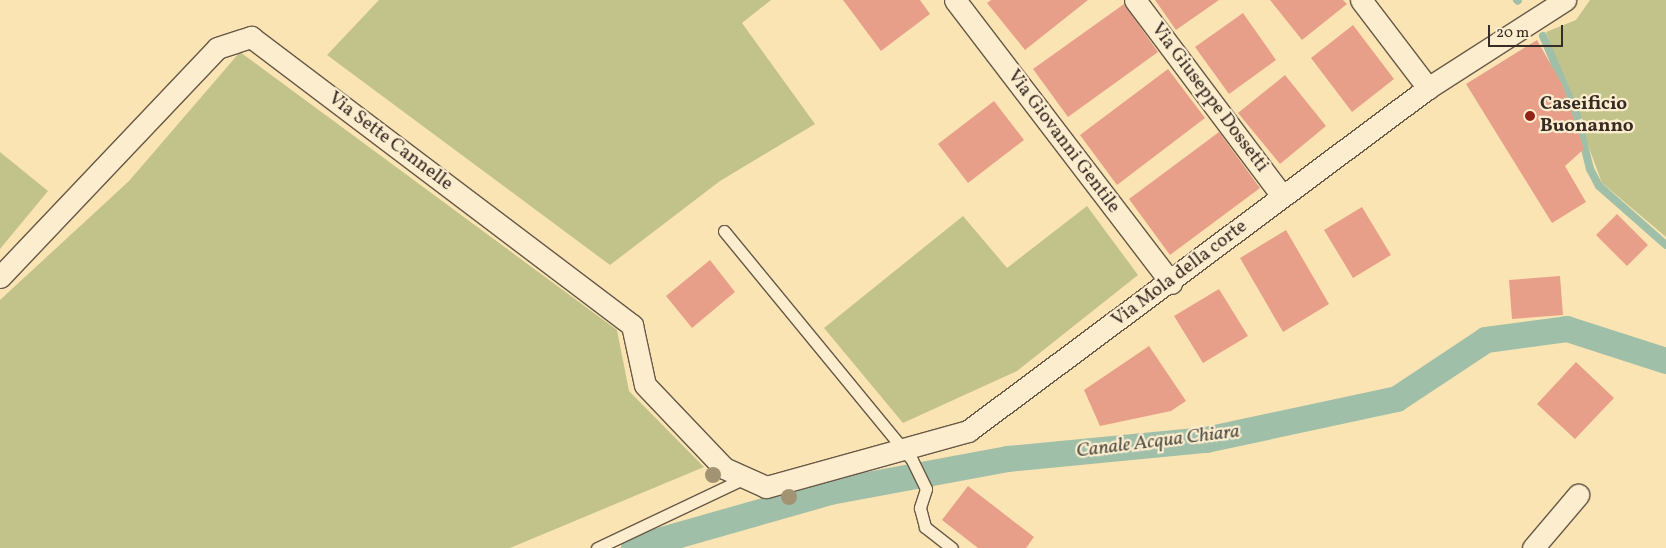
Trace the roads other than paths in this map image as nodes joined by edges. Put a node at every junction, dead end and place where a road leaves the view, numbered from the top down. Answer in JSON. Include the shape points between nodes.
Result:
{"nodes":[{"id":1,"x":956,"y":0,"type":"edge"},
{"id":2,"x":1135,"y":0,"type":"edge"},
{"id":3,"x":1361,"y":0,"type":"edge"},
{"id":4,"x":1565,"y":0,"type":"edge"},
{"id":5,"x":1428,"y":88,"type":"junction"},
{"id":6,"x":1282,"y":196,"type":"junction"},
{"id":7,"x":724,"y":231,"type":"dead end"},
{"id":8,"x":0,"y":277,"type":"edge"},
{"id":9,"x":1171,"y":283,"type":"junction"},
{"id":10,"x":908,"y":455,"type":"junction"},
{"id":11,"x":745,"y":478,"type":"junction"},
{"id":12,"x":766,"y":487,"type":"joint"},
{"id":13,"x":1578,"y":495,"type":"dead end"},
{"id":14,"x":597,"y":548,"type":"edge"},
{"id":15,"x":952,"y":548,"type":"edge"},
{"id":16,"x":1534,"y":548,"type":"edge"}],
"edges":[{"from":1,"to":9,"type":"street","name":"Via Giovanni Gentile"},
{"from":2,"to":6,"type":"street","name":"Via Giuseppe Dossetti"},
{"from":3,"to":5,"type":"street"},
{"from":4,"to":5,"type":"street","name":"Via Mola della corte"},
{"from":5,"to":6,"type":"street","name":"Via Mola della corte"},
{"from":6,"to":9,"type":"street","name":"Via Mola della corte"},
{"from":7,"to":10,"type":"lane"},
{"from":8,"to":11,"type":"street","name":"Via Sette Cannelle","via":[[217,48],[251,37],[632,325],[645,385],[724,468]]},
{"from":9,"to":10,"type":"street","name":"Via Mola della corte","via":[[968,431]]},
{"from":10,"to":12,"type":"street","name":"Via Mola della corte"},
{"from":10,"to":15,"type":"lane","via":[[926,489],[920,508],[925,528]]},
{"from":11,"to":12,"type":"street","name":"Via Sette Cannelle"},
{"from":11,"to":14,"type":"lane"},
{"from":13,"to":16,"type":"street"}]}
